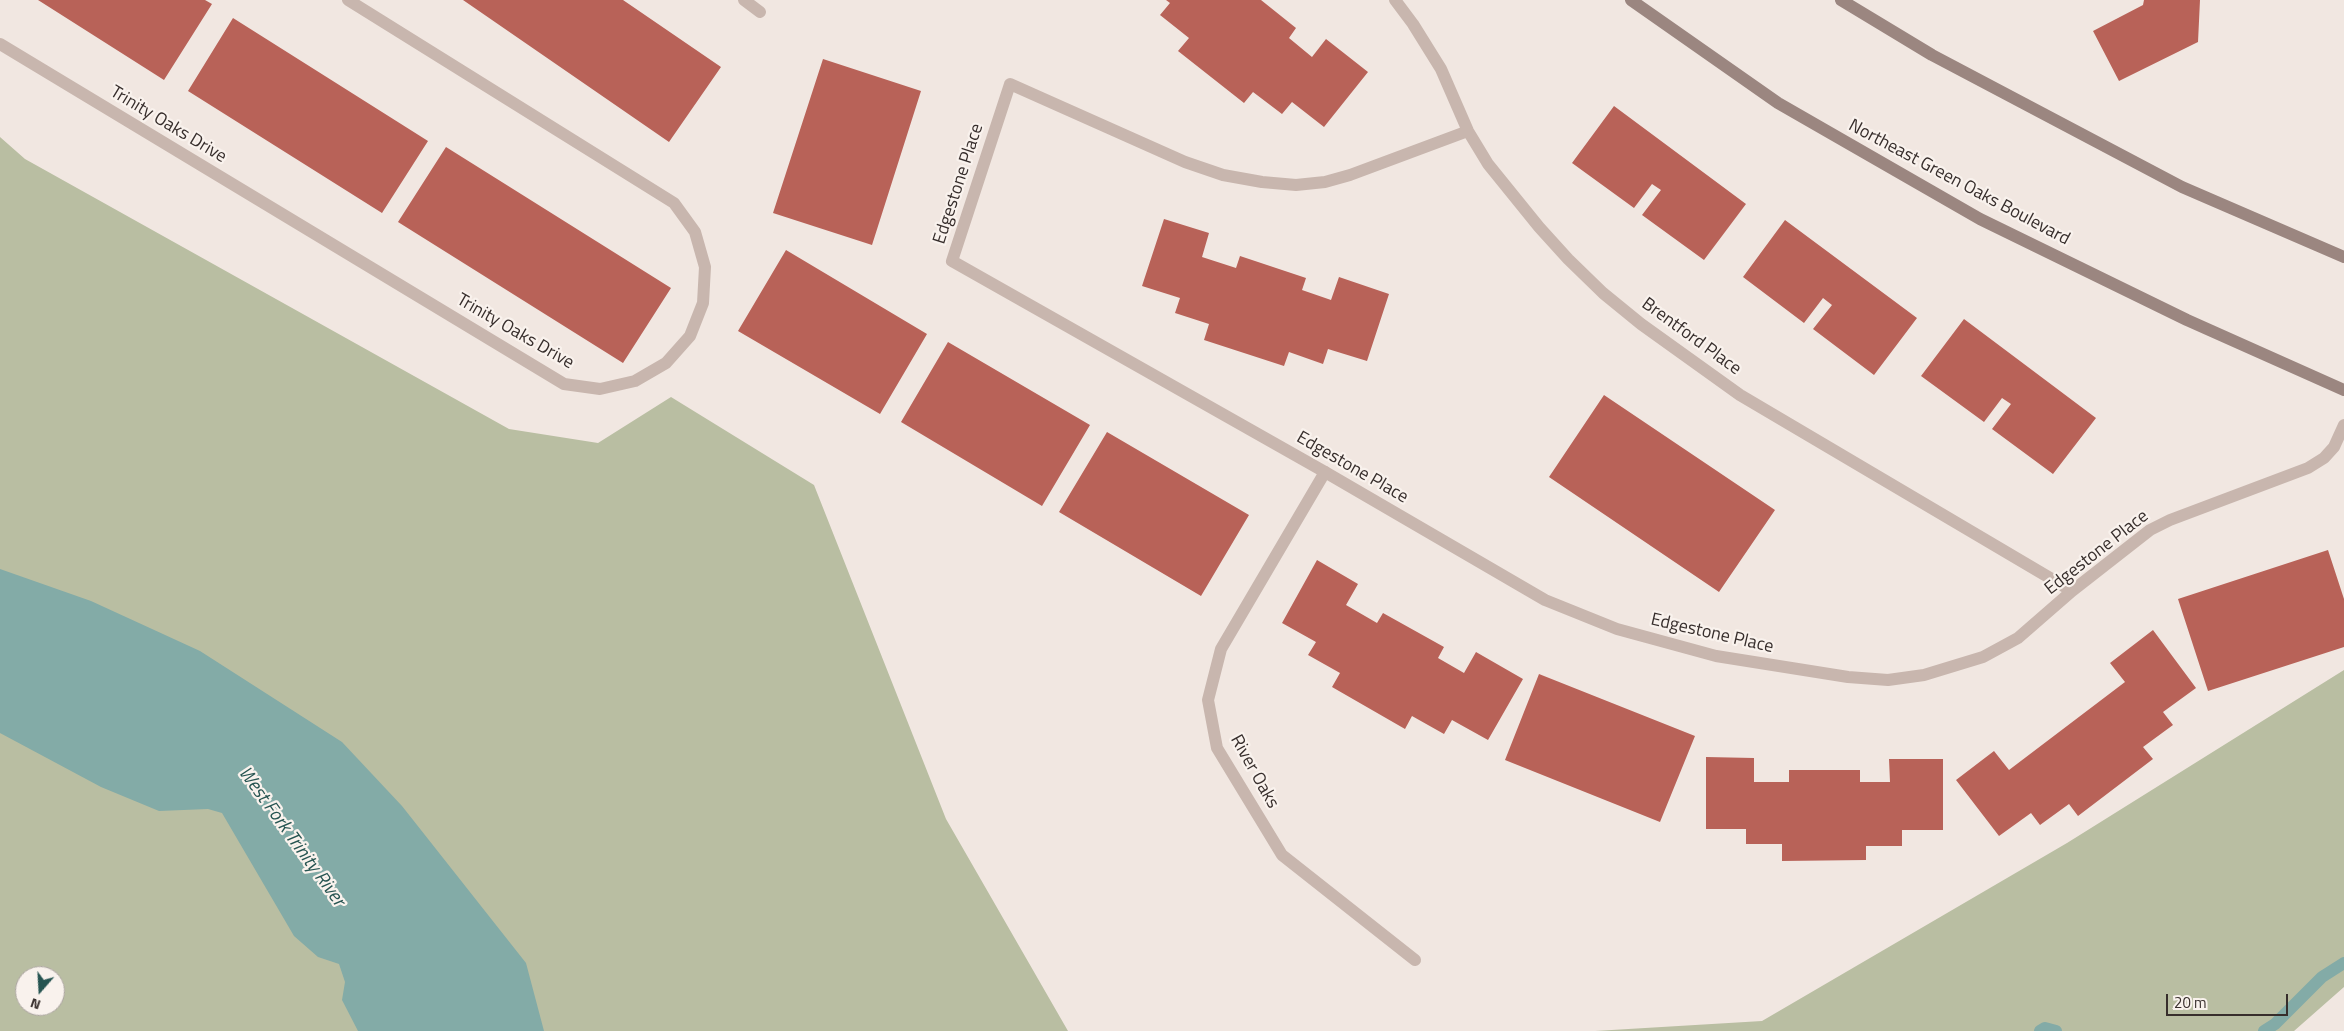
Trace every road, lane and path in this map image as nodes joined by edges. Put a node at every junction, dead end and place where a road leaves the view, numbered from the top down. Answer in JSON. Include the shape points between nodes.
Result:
{"nodes":[{"id":1,"x":348,"y":0,"type":"edge"},
{"id":2,"x":744,"y":0,"type":"edge"},
{"id":3,"x":1395,"y":0,"type":"edge"},
{"id":4,"x":1631,"y":0,"type":"edge"},
{"id":5,"x":1841,"y":0,"type":"edge"},
{"id":6,"x":760,"y":12,"type":"dead end"},
{"id":7,"x":0,"y":44,"type":"edge"},
{"id":8,"x":1468,"y":130,"type":"junction"},
{"id":9,"x":2344,"y":257,"type":"edge"},
{"id":10,"x":2344,"y":390,"type":"edge"},
{"id":11,"x":2344,"y":425,"type":"edge"},
{"id":12,"x":1325,"y":472,"type":"junction"},
{"id":13,"x":2072,"y":591,"type":"junction"},
{"id":14,"x":1415,"y":960,"type":"dead end"}],
"edges":[{"from":1,"to":7,"type":"street","name":"Trinity Oaks Drive","via":[[674,203],[695,232],[705,267],[703,303],[690,336],[666,364],[635,382],[600,389],[564,384]]},
{"from":2,"to":6,"type":"street"},
{"from":3,"to":8,"type":"street","name":"Brentford Place","via":[[1441,69]]},
{"from":4,"to":10,"type":"main road","name":"Northeast Green Oaks Boulevard","via":[[1778,103],[1980,219],[2187,320]]},
{"from":5,"to":9,"type":"main road","via":[[1932,55],[2182,187]]},
{"from":8,"to":12,"type":"street","name":"Edgestone Place","via":[[1325,182],[1262,182],[1223,175],[1185,162],[1010,84],[952,261]]},
{"from":8,"to":13,"type":"street","name":"Brentford Place","via":[[1504,186],[1539,227],[1596,286],[1641,324],[1740,395]]},
{"from":11,"to":13,"type":"street","name":"Edgestone Place","via":[[2334,447],[2308,468],[2150,530]]},
{"from":12,"to":13,"type":"street","name":"Edgestone Place","via":[[1503,577],[1584,617],[1686,649],[1779,667],[1888,680],[1924,675],[1983,657],[2018,638]]},
{"from":12,"to":14,"type":"street","name":"River Oaks","via":[[1221,649],[1208,700],[1216,748],[1282,855]]}]}
